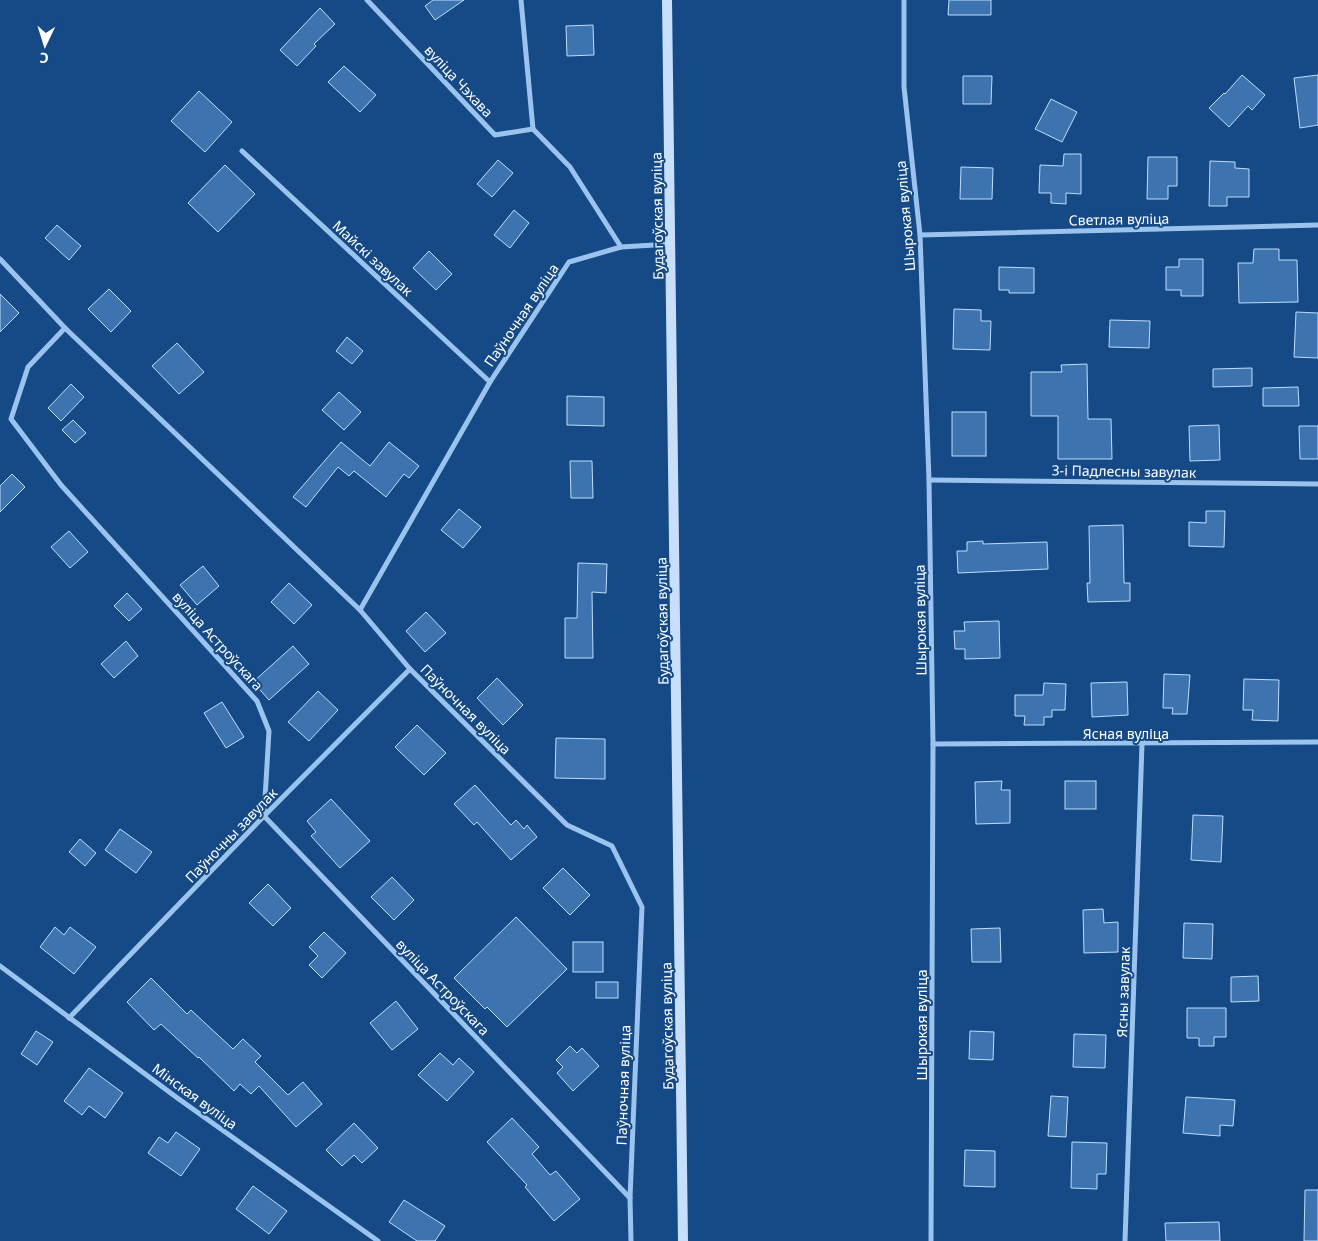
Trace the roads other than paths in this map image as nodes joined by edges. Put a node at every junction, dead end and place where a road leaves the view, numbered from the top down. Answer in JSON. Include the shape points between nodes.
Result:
{"nodes":[{"id":1,"x":367,"y":0,"type":"edge"},
{"id":2,"x":521,"y":0,"type":"edge"},
{"id":3,"x":667,"y":0,"type":"edge"},
{"id":4,"x":904,"y":0,"type":"edge"},
{"id":5,"x":533,"y":128,"type":"junction"},
{"id":6,"x":242,"y":151,"type":"dead end"},
{"id":7,"x":1318,"y":225,"type":"edge"},
{"id":8,"x":920,"y":235,"type":"junction"},
{"id":9,"x":671,"y":244,"type":"junction"},
{"id":10,"x":621,"y":247,"type":"junction"},
{"id":11,"x":0,"y":259,"type":"edge"},
{"id":12,"x":65,"y":328,"type":"junction"},
{"id":13,"x":490,"y":382,"type":"junction"},
{"id":14,"x":929,"y":480,"type":"junction"},
{"id":15,"x":1318,"y":484,"type":"edge"},
{"id":16,"x":360,"y":610,"type":"junction"},
{"id":17,"x":410,"y":669,"type":"junction"},
{"id":18,"x":1318,"y":742,"type":"edge"},
{"id":19,"x":934,"y":744,"type":"junction"},
{"id":20,"x":1142,"y":744,"type":"junction"},
{"id":21,"x":264,"y":816,"type":"junction"},
{"id":22,"x":0,"y":966,"type":"edge"},
{"id":23,"x":69,"y":1018,"type":"junction"},
{"id":24,"x":630,"y":1198,"type":"junction"},
{"id":25,"x":378,"y":1241,"type":"edge"},
{"id":26,"x":631,"y":1241,"type":"edge"},
{"id":27,"x":684,"y":1241,"type":"edge"},
{"id":28,"x":931,"y":1241,"type":"edge"},
{"id":29,"x":1125,"y":1241,"type":"edge"}],
"edges":[{"from":1,"to":5,"type":"street","name":"вуліца Чэхава","via":[[495,135]]},
{"from":2,"to":5,"type":"street"},
{"from":3,"to":9,"type":"street","name":"Будагоўская вуліца"},
{"from":4,"to":8,"type":"street","name":"Шырокая вуліца","via":[[904,87]]},
{"from":5,"to":10,"type":"street","via":[[570,167]]},
{"from":6,"to":13,"type":"street","name":"Майскі завулак"},
{"from":7,"to":8,"type":"street","name":"Светлая вуліца"},
{"from":8,"to":14,"type":"street","name":"Шырокая вуліца"},
{"from":9,"to":10,"type":"street"},
{"from":9,"to":27,"type":"street","name":"Будагоўская вуліца"},
{"from":10,"to":13,"type":"street","name":"Паўночная вуліца","via":[[569,262]]},
{"from":11,"to":12,"type":"street"},
{"from":12,"to":16,"type":"street"},
{"from":12,"to":21,"type":"street","name":"вуліца Астроўскага","via":[[28,367],[11,420],[61,485],[257,701],[269,731]]},
{"from":13,"to":16,"type":"street","name":"Паўночная вуліца"},
{"from":14,"to":15,"type":"street","name":"3-і Падлесны завулак"},
{"from":14,"to":19,"type":"street","name":"Шырокая вуліца"},
{"from":16,"to":17,"type":"street","name":"Паўночная вуліца"},
{"from":17,"to":21,"type":"street","name":"Паўночны завулак"},
{"from":17,"to":24,"type":"street","name":"Паўночная вуліца","via":[[567,825],[612,846],[642,906]]},
{"from":18,"to":20,"type":"street","name":"Ясная вуліца"},
{"from":19,"to":20,"type":"street","name":"Ясная вуліца"},
{"from":19,"to":28,"type":"street","name":"Шырокая вуліца"},
{"from":20,"to":29,"type":"street","name":"Ясны завулак"},
{"from":21,"to":23,"type":"street","name":"Паўночны завулак"},
{"from":21,"to":24,"type":"street","name":"вуліца Астроўскага"},
{"from":22,"to":23,"type":"street","name":"Мінская вуліца"},
{"from":23,"to":25,"type":"street","name":"Мінская вуліца"},
{"from":24,"to":26,"type":"street","name":"Паўночная вуліца"}]}
